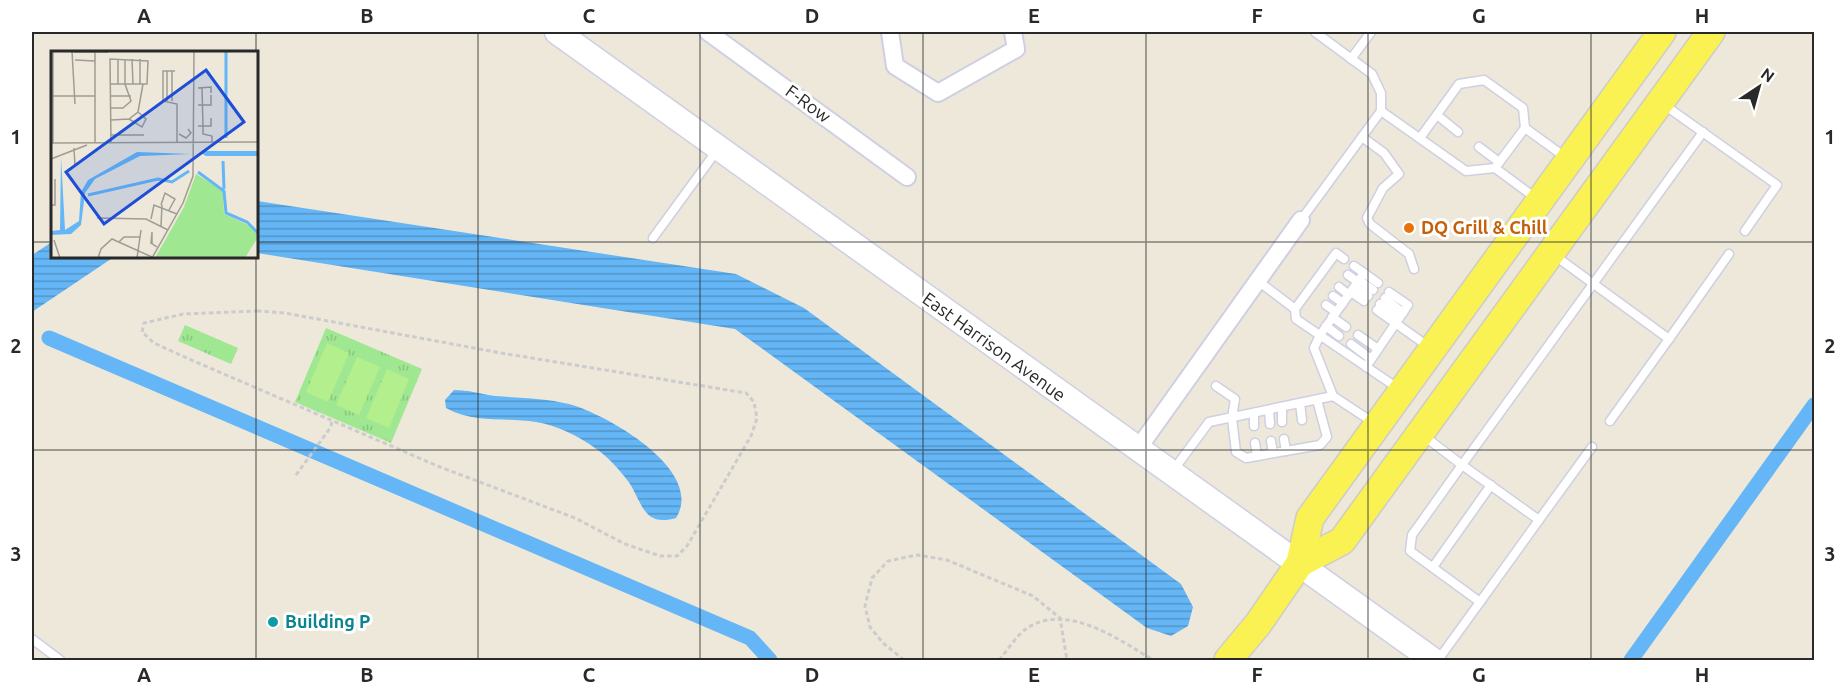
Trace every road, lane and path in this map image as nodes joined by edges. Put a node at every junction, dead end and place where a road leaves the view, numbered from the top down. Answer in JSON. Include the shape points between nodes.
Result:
{"nodes":[{"id":1,"x":708,"y":32,"type":"edge"},
{"id":2,"x":890,"y":32,"type":"edge"},
{"id":3,"x":1013,"y":32,"type":"edge"},
{"id":4,"x":1315,"y":32,"type":"edge"},
{"id":5,"x":1371,"y":32,"type":"edge"},
{"id":6,"x":1662,"y":32,"type":"edge"},
{"id":7,"x":1679,"y":32,"type":"edge"},
{"id":8,"x":1711,"y":32,"type":"edge"},
{"id":9,"x":563,"y":33,"type":"edge"},
{"id":10,"x":1351,"y":59,"type":"junction"},
{"id":11,"x":1660,"y":102,"type":"junction"},
{"id":12,"x":1381,"y":111,"type":"junction"},
{"id":13,"x":1437,"y":115,"type":"junction"},
{"id":14,"x":1525,"y":128,"type":"junction"},
{"id":15,"x":1458,"y":132,"type":"dead end"},
{"id":16,"x":1703,"y":132,"type":"junction"},
{"id":17,"x":1362,"y":137,"type":"junction"},
{"id":18,"x":1420,"y":138,"type":"junction"},
{"id":19,"x":1479,"y":147,"type":"dead end"},
{"id":20,"x":718,"y":149,"type":"junction"},
{"id":21,"x":1568,"y":159,"type":"junction"},
{"id":22,"x":1497,"y":165,"type":"junction"},
{"id":23,"x":907,"y":177,"type":"dead end"},
{"id":24,"x":1539,"y":201,"type":"junction"},
{"id":25,"x":1301,"y":220,"type":"joint"},
{"id":26,"x":1745,"y":231,"type":"dead end"},
{"id":27,"x":653,"y":238,"type":"dead end"},
{"id":28,"x":1551,"y":253,"type":"junction"},
{"id":29,"x":1729,"y":254,"type":"dead end"},
{"id":30,"x":1344,"y":259,"type":"dead end"},
{"id":31,"x":1329,"y":262,"type":"junction"},
{"id":32,"x":1354,"y":266,"type":"dead end"},
{"id":33,"x":1337,"y":268,"type":"dead end"},
{"id":34,"x":1414,"y":269,"type":"dead end"},
{"id":35,"x":1320,"y":274,"type":"junction"},
{"id":36,"x":1348,"y":275,"type":"dead end"},
{"id":37,"x":1329,"y":280,"type":"dead end"},
{"id":38,"x":1258,"y":281,"type":"junction"},
{"id":39,"x":1314,"y":283,"type":"junction"},
{"id":40,"x":1593,"y":283,"type":"junction"},
{"id":41,"x":1356,"y":285,"type":"junction"},
{"id":42,"x":1339,"y":287,"type":"dead end"},
{"id":43,"x":1322,"y":289,"type":"dead end"},
{"id":44,"x":1308,"y":292,"type":"junction"},
{"id":45,"x":1332,"y":296,"type":"dead end"},
{"id":46,"x":1316,"y":298,"type":"dead end"},
{"id":47,"x":1343,"y":303,"type":"junction"},
{"id":48,"x":1326,"y":305,"type":"dead end"},
{"id":49,"x":1295,"y":309,"type":"junction"},
{"id":50,"x":1334,"y":315,"type":"junction"},
{"id":51,"x":1399,"y":318,"type":"junction"},
{"id":52,"x":1326,"y":326,"type":"junction"},
{"id":53,"x":1346,"y":327,"type":"dead end"},
{"id":54,"x":1320,"y":335,"type":"junction"},
{"id":55,"x":1358,"y":335,"type":"dead end"},
{"id":56,"x":1339,"y":336,"type":"dead end"},
{"id":57,"x":1670,"y":339,"type":"junction"},
{"id":58,"x":1351,"y":344,"type":"dead end"},
{"id":59,"x":1378,"y":349,"type":"junction"},
{"id":60,"x":1432,"y":349,"type":"junction"},
{"id":61,"x":1371,"y":358,"type":"junction"},
{"id":62,"x":1366,"y":367,"type":"junction"},
{"id":63,"x":1216,"y":386,"type":"dead end"},
{"id":64,"x":1401,"y":391,"type":"junction"},
{"id":65,"x":1334,"y":396,"type":"junction"},
{"id":66,"x":1317,"y":400,"type":"junction"},
{"id":67,"x":1300,"y":403,"type":"junction"},
{"id":68,"x":1282,"y":407,"type":"junction"},
{"id":69,"x":1269,"y":410,"type":"junction"},
{"id":70,"x":1254,"y":413,"type":"junction"},
{"id":71,"x":1232,"y":418,"type":"junction"},
{"id":72,"x":332,"y":420,"type":"junction"},
{"id":73,"x":1302,"y":420,"type":"dead end"},
{"id":74,"x":1610,"y":421,"type":"dead end"},
{"id":75,"x":1282,"y":422,"type":"dead end"},
{"id":76,"x":1270,"y":424,"type":"dead end"},
{"id":77,"x":1377,"y":425,"type":"junction"},
{"id":78,"x":1254,"y":426,"type":"dead end"},
{"id":79,"x":1420,"y":434,"type":"junction"},
{"id":80,"x":1304,"y":436,"type":"dead end"},
{"id":81,"x":1284,"y":439,"type":"dead end"},
{"id":82,"x":1271,"y":441,"type":"dead end"},
{"id":83,"x":1256,"y":443,"type":"dead end"},
{"id":84,"x":1305,"y":447,"type":"junction"},
{"id":85,"x":1592,"y":447,"type":"dead end"},
{"id":86,"x":1137,"y":450,"type":"junction"},
{"id":87,"x":1286,"y":451,"type":"junction"},
{"id":88,"x":1273,"y":453,"type":"junction"},
{"id":89,"x":1257,"y":456,"type":"junction"},
{"id":90,"x":1462,"y":465,"type":"junction"},
{"id":91,"x":1171,"y":473,"type":"junction"},
{"id":92,"x":296,"y":475,"type":"dead end"},
{"id":93,"x":1491,"y":485,"type":"junction"},
{"id":94,"x":1539,"y":520,"type":"junction"},
{"id":95,"x":1300,"y":563,"type":"junction"},
{"id":96,"x":1433,"y":567,"type":"junction"},
{"id":97,"x":1480,"y":602,"type":"junction"},
{"id":98,"x":1060,"y":618,"type":"junction"},
{"id":99,"x":32,"y":639,"type":"edge"},
{"id":100,"x":60,"y":660,"type":"edge"},
{"id":101,"x":904,"y":660,"type":"edge"},
{"id":102,"x":999,"y":660,"type":"edge"},
{"id":103,"x":1067,"y":660,"type":"edge"},
{"id":104,"x":1153,"y":660,"type":"edge"},
{"id":105,"x":1228,"y":660,"type":"edge"},
{"id":106,"x":1433,"y":660,"type":"edge"},
{"id":107,"x":1438,"y":660,"type":"edge"}],
"edges":[{"from":1,"to":23,"type":"street","name":"F-Row"},
{"from":2,"to":3,"type":"street","via":[[894,66],[938,93],[1016,49]]},
{"from":4,"to":10,"type":"lane"},
{"from":5,"to":10,"type":"lane"},
{"from":6,"to":21,"type":"main road"},
{"from":7,"to":11,"type":"main road","via":[[1646,82],[1649,92]]},
{"from":8,"to":11,"type":"main road"},
{"from":9,"to":20,"type":"main road","name":"East Harrison Avenue"},
{"from":10,"to":12,"type":"lane","via":[[1372,74],[1381,93]]},
{"from":11,"to":16,"type":"lane"},
{"from":11,"to":28,"type":"main road"},
{"from":12,"to":17,"type":"lane"},
{"from":12,"to":18,"type":"lane"},
{"from":13,"to":14,"type":"lane","via":[[1460,84],[1484,80],[1523,108]]},
{"from":13,"to":15,"type":"lane"},
{"from":13,"to":18,"type":"lane"},
{"from":14,"to":21,"type":"lane"},
{"from":14,"to":22,"type":"lane"},
{"from":16,"to":26,"type":"lane","via":[[1777,184]]},
{"from":16,"to":40,"type":"lane"},
{"from":17,"to":25,"type":"lane"},
{"from":17,"to":34,"type":"lane","via":[[1384,153],[1399,174],[1383,188],[1367,218],[1409,254]]},
{"from":18,"to":22,"type":"lane","via":[[1466,171]]},
{"from":19,"to":22,"type":"lane"},
{"from":20,"to":27,"type":"lane"},
{"from":20,"to":86,"type":"main road","name":"East Harrison Avenue"},
{"from":21,"to":24,"type":"main road"},
{"from":22,"to":24,"type":"lane"},
{"from":24,"to":60,"type":"main road"},
{"from":25,"to":38,"type":"street"},
{"from":28,"to":40,"type":"lane"},
{"from":28,"to":79,"type":"main road"},
{"from":29,"to":57,"type":"lane"},
{"from":30,"to":31,"type":"lane","via":[[1336,253]]},
{"from":31,"to":33,"type":"lane"},
{"from":31,"to":35,"type":"lane"},
{"from":32,"to":41,"type":"lane"},
{"from":35,"to":37,"type":"lane"},
{"from":35,"to":39,"type":"lane"},
{"from":36,"to":41,"type":"lane"},
{"from":38,"to":49,"type":"lane"},
{"from":38,"to":86,"type":"street"},
{"from":39,"to":43,"type":"lane"},
{"from":39,"to":44,"type":"lane"},
{"from":40,"to":57,"type":"lane"},
{"from":40,"to":90,"type":"lane"},
{"from":41,"to":41,"type":"lane","via":[[1371,292]]},
{"from":41,"to":42,"type":"lane"},
{"from":41,"to":47,"type":"lane"},
{"from":44,"to":46,"type":"lane"},
{"from":44,"to":49,"type":"lane"},
{"from":45,"to":47,"type":"lane"},
{"from":47,"to":50,"type":"lane"},
{"from":48,"to":50,"type":"lane"},
{"from":49,"to":54,"type":"lane","via":[[1296,319]]},
{"from":50,"to":52,"type":"lane"},
{"from":50,"to":53,"type":"lane"},
{"from":51,"to":51,"type":"lane","via":[[1383,301],[1408,305]]},
{"from":51,"to":59,"type":"lane"},
{"from":51,"to":60,"type":"lane"},
{"from":52,"to":54,"type":"lane"},
{"from":52,"to":56,"type":"lane"},
{"from":54,"to":62,"type":"lane"},
{"from":54,"to":65,"type":"lane","via":[[1314,348]]},
{"from":55,"to":59,"type":"lane"},
{"from":57,"to":74,"type":"lane"},
{"from":58,"to":61,"type":"lane"},
{"from":59,"to":61,"type":"lane"},
{"from":60,"to":64,"type":"main road"},
{"from":61,"to":62,"type":"lane"},
{"from":62,"to":64,"type":"lane"},
{"from":63,"to":71,"type":"lane","via":[[1235,399]]},
{"from":64,"to":77,"type":"main road"},
{"from":65,"to":66,"type":"lane"},
{"from":65,"to":77,"type":"lane"},
{"from":66,"to":67,"type":"lane"},
{"from":66,"to":84,"type":"lane","via":[[1327,437],[1320,445]]},
{"from":67,"to":68,"type":"lane"},
{"from":67,"to":73,"type":"lane"},
{"from":68,"to":69,"type":"lane"},
{"from":68,"to":75,"type":"lane"},
{"from":69,"to":70,"type":"lane"},
{"from":69,"to":76,"type":"lane"},
{"from":70,"to":71,"type":"lane"},
{"from":70,"to":78,"type":"lane"},
{"from":71,"to":89,"type":"lane","via":[[1236,452],[1246,458]]},
{"from":71,"to":91,"type":"lane","via":[[1209,422]]},
{"from":72,"to":72,"type":"path","via":[[154,343],[142,332],[144,323],[166,316],[208,312],[285,313],[728,389],[751,396],[757,418],[751,436],[687,546],[671,557],[625,543],[575,518]]},
{"from":72,"to":92,"type":"path"},
{"from":77,"to":95,"type":"main road","via":[[1310,518]]},
{"from":79,"to":90,"type":"lane"},
{"from":79,"to":95,"type":"main road","via":[[1342,541]]},
{"from":80,"to":84,"type":"lane"},
{"from":81,"to":87,"type":"lane"},
{"from":82,"to":88,"type":"lane"},
{"from":83,"to":89,"type":"lane"},
{"from":84,"to":87,"type":"lane"},
{"from":85,"to":94,"type":"lane"},
{"from":86,"to":91,"type":"main road","name":"East Harrison Avenue"},
{"from":87,"to":88,"type":"lane"},
{"from":88,"to":89,"type":"lane"},
{"from":90,"to":93,"type":"lane"},
{"from":90,"to":96,"type":"lane","via":[[1412,535],[1410,551]]},
{"from":91,"to":95,"type":"main road","name":"East Harrison Avenue"},
{"from":93,"to":94,"type":"lane"},
{"from":93,"to":96,"type":"lane"},
{"from":94,"to":97,"type":"lane"},
{"from":95,"to":105,"type":"main road"},
{"from":95,"to":106,"type":"main road","name":"East Harrison Avenue"},
{"from":96,"to":97,"type":"lane"},
{"from":97,"to":107,"type":"lane"},
{"from":98,"to":101,"type":"path","via":[[1033,596],[947,560],[917,555],[888,561],[872,578],[865,606],[870,627]]},
{"from":98,"to":102,"type":"path","via":[[1026,629]]},
{"from":98,"to":103,"type":"path"},
{"from":98,"to":104,"type":"path","via":[[1114,636]]},
{"from":99,"to":100,"type":"lane"}]}
